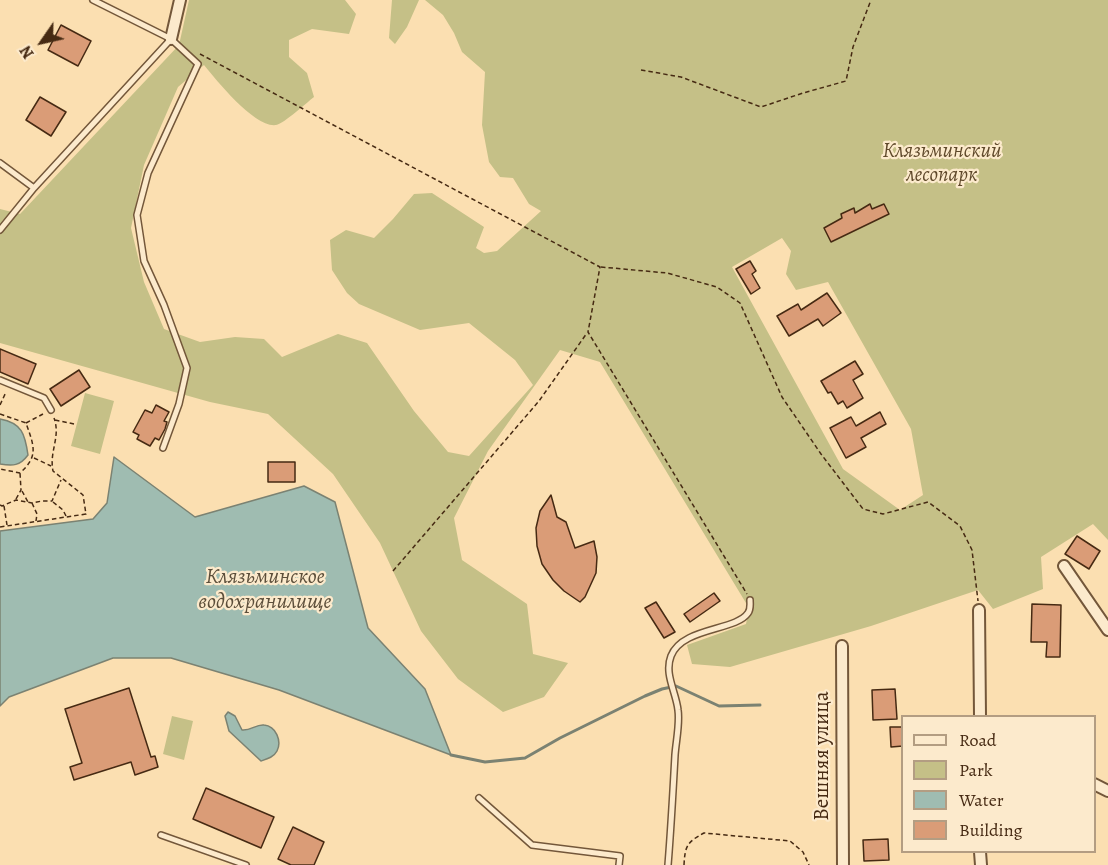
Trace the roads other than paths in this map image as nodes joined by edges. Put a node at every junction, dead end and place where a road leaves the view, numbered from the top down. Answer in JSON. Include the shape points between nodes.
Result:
{"nodes":[{"id":1,"x":93,"y":0,"type":"edge"},
{"id":2,"x":180,"y":0,"type":"edge"},
{"id":3,"x":171,"y":39,"type":"junction"},
{"id":4,"x":0,"y":163,"type":"edge"},
{"id":5,"x":34,"y":188,"type":"junction"},
{"id":6,"x":0,"y":230,"type":"edge"},
{"id":7,"x":0,"y":380,"type":"edge"},
{"id":8,"x":51,"y":410,"type":"road end"},
{"id":9,"x":163,"y":448,"type":"dead end"},
{"id":10,"x":1064,"y":566,"type":"dead end"},
{"id":11,"x":750,"y":600,"type":"road end"},
{"id":12,"x":979,"y":610,"type":"road end"},
{"id":13,"x":1108,"y":630,"type":"edge"},
{"id":14,"x":842,"y":646,"type":"dead end"},
{"id":15,"x":980,"y":715,"type":"edge"},
{"id":16,"x":479,"y":798,"type":"dead end"},
{"id":17,"x":161,"y":835,"type":"dead end"},
{"id":18,"x":246,"y":865,"type":"edge"},
{"id":19,"x":619,"y":865,"type":"edge"},
{"id":20,"x":668,"y":865,"type":"edge"},
{"id":21,"x":843,"y":865,"type":"edge"}],
"edges":[{"from":1,"to":3,"type":"lane"},
{"from":2,"to":3,"type":"street"},
{"from":3,"to":5,"type":"lane"},
{"from":3,"to":9,"type":"lane","via":[[198,64],[148,173],[137,215],[144,261],[187,368]]},
{"from":4,"to":5,"type":"lane"},
{"from":5,"to":6,"type":"lane"},
{"from":7,"to":8,"type":"lane","via":[[44,398]]},
{"from":10,"to":13,"type":"street"},
{"from":11,"to":20,"type":"lane","via":[[748,614],[682,642],[670,658],[669,680],[678,710]]},
{"from":12,"to":15,"type":"street"},
{"from":14,"to":21,"type":"street","name":"Вешняя улица"},
{"from":16,"to":19,"type":"lane","via":[[532,845],[620,856]]},
{"from":17,"to":18,"type":"lane"}]}
